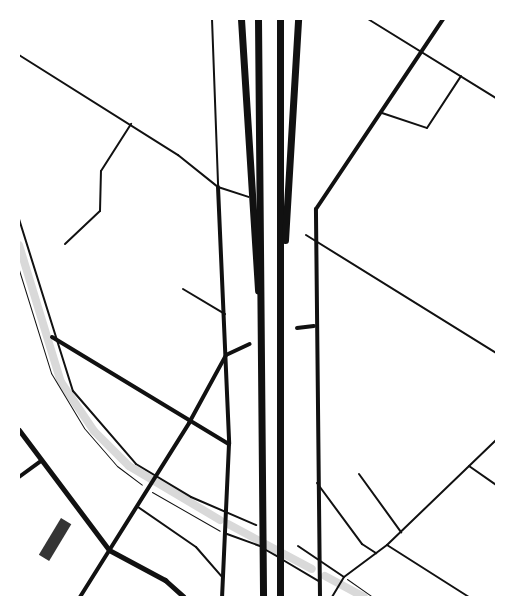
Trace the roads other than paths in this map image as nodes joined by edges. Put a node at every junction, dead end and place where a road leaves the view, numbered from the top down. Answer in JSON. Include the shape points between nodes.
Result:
{"nodes":[{"id":1,"x":212,"y":19,"type":"edge"},
{"id":2,"x":241,"y":19,"type":"edge"},
{"id":3,"x":258,"y":19,"type":"edge"},
{"id":4,"x":280,"y":19,"type":"edge"},
{"id":5,"x":298,"y":19,"type":"edge"},
{"id":6,"x":368,"y":19,"type":"edge"},
{"id":7,"x":443,"y":19,"type":"edge"},
{"id":8,"x":423,"y":51,"type":"junction"},
{"id":9,"x":19,"y":55,"type":"edge"},
{"id":10,"x":461,"y":76,"type":"junction"},
{"id":11,"x":496,"y":98,"type":"edge"},
{"id":12,"x":382,"y":113,"type":"junction"},
{"id":13,"x":131,"y":124,"type":"junction"},
{"id":14,"x":218,"y":187,"type":"junction"},
{"id":15,"x":248,"y":197,"type":"dead end"},
{"id":16,"x":19,"y":219,"type":"edge"},
{"id":17,"x":306,"y":235,"type":"dead end"},
{"id":18,"x":314,"y":242,"type":"junction"},
{"id":19,"x":65,"y":244,"type":"dead end"},
{"id":20,"x":183,"y":289,"type":"dead end"},
{"id":21,"x":225,"y":314,"type":"junction"},
{"id":22,"x":280,"y":320,"type":"junction"},
{"id":23,"x":314,"y":326,"type":"junction"},
{"id":24,"x":297,"y":328,"type":"dead end"},
{"id":25,"x":52,"y":336,"type":"junction"},
{"id":26,"x":250,"y":344,"type":"dead end"},
{"id":27,"x":496,"y":354,"type":"edge"},
{"id":28,"x":226,"y":355,"type":"junction"},
{"id":29,"x":264,"y":380,"type":"junction"},
{"id":30,"x":189,"y":423,"type":"junction"},
{"id":31,"x":19,"y":430,"type":"edge"},
{"id":32,"x":496,"y":440,"type":"edge"},
{"id":33,"x":229,"y":444,"type":"junction"},
{"id":34,"x":40,"y":462,"type":"junction"},
{"id":35,"x":469,"y":466,"type":"junction"},
{"id":36,"x":359,"y":474,"type":"dead end"},
{"id":37,"x":19,"y":477,"type":"edge"},
{"id":38,"x":156,"y":477,"type":"junction"},
{"id":39,"x":317,"y":483,"type":"junction"},
{"id":40,"x":496,"y":485,"type":"edge"},
{"id":41,"x":138,"y":506,"type":"junction"},
{"id":42,"x":226,"y":514,"type":"junction"},
{"id":43,"x":256,"y":526,"type":"dead end"},
{"id":44,"x":401,"y":532,"type":"junction"},
{"id":45,"x":224,"y":533,"type":"junction"},
{"id":46,"x":387,"y":545,"type":"junction"},
{"id":47,"x":298,"y":546,"type":"dead end"},
{"id":48,"x":109,"y":550,"type":"junction"},
{"id":49,"x":376,"y":554,"type":"junction"},
{"id":50,"x":316,"y":559,"type":"junction"},
{"id":51,"x":222,"y":577,"type":"junction"},
{"id":52,"x":343,"y":579,"type":"junction"},
{"id":53,"x":320,"y":582,"type":"junction"},
{"id":54,"x":80,"y":597,"type":"edge"},
{"id":55,"x":184,"y":597,"type":"edge"},
{"id":56,"x":222,"y":597,"type":"edge"},
{"id":57,"x":263,"y":597,"type":"edge"},
{"id":58,"x":280,"y":597,"type":"edge"},
{"id":59,"x":320,"y":597,"type":"edge"},
{"id":60,"x":332,"y":597,"type":"edge"},
{"id":61,"x":469,"y":597,"type":"edge"}],
"edges":[{"from":1,"to":14,"type":"lane"},
{"from":2,"to":29,"type":"highway"},
{"from":3,"to":29,"type":"highway"},
{"from":4,"to":22,"type":"highway"},
{"from":5,"to":22,"type":"highway"},
{"from":6,"to":8,"type":"lane"},
{"from":7,"to":8,"type":"street"},
{"from":8,"to":10,"type":"lane"},
{"from":8,"to":12,"type":"street"},
{"from":9,"to":13,"type":"lane"},
{"from":10,"to":11,"type":"lane"},
{"from":10,"to":12,"type":"lane","via":[[427,128]]},
{"from":12,"to":18,"type":"street","via":[[316,209]]},
{"from":13,"to":14,"type":"lane"},
{"from":13,"to":19,"type":"lane","via":[[101,172],[100,212]]},
{"from":14,"to":15,"type":"lane"},
{"from":14,"to":21,"type":"street"},
{"from":16,"to":25,"type":"lane"},
{"from":17,"to":18,"type":"lane"},
{"from":18,"to":23,"type":"street"},
{"from":18,"to":27,"type":"lane"},
{"from":20,"to":21,"type":"lane"},
{"from":21,"to":28,"type":"street"},
{"from":22,"to":58,"type":"highway"},
{"from":23,"to":24,"type":"street"},
{"from":23,"to":39,"type":"street"},
{"from":25,"to":30,"type":"street"},
{"from":25,"to":38,"type":"lane","via":[[73,391],[136,464]]},
{"from":26,"to":28,"type":"street"},
{"from":28,"to":30,"type":"street"},
{"from":28,"to":33,"type":"street"},
{"from":29,"to":57,"type":"highway"},
{"from":30,"to":33,"type":"street"},
{"from":30,"to":38,"type":"street"},
{"from":31,"to":34,"type":"street"},
{"from":32,"to":35,"type":"lane"},
{"from":33,"to":42,"type":"street"},
{"from":34,"to":37,"type":"street"},
{"from":34,"to":48,"type":"street"},
{"from":35,"to":40,"type":"lane"},
{"from":35,"to":44,"type":"lane"},
{"from":36,"to":44,"type":"lane"},
{"from":38,"to":41,"type":"street"},
{"from":38,"to":42,"type":"lane"},
{"from":39,"to":49,"type":"lane","via":[[362,544]]},
{"from":39,"to":50,"type":"street"},
{"from":41,"to":48,"type":"street"},
{"from":41,"to":51,"type":"lane","via":[[196,547]]},
{"from":42,"to":43,"type":"lane"},
{"from":42,"to":45,"type":"street"},
{"from":44,"to":46,"type":"lane"},
{"from":45,"to":51,"type":"street"},
{"from":45,"to":53,"type":"lane","via":[[258,545]]},
{"from":46,"to":49,"type":"lane"},
{"from":46,"to":61,"type":"lane"},
{"from":47,"to":50,"type":"lane"},
{"from":48,"to":54,"type":"street"},
{"from":48,"to":55,"type":"street","via":[[164,580]]},
{"from":49,"to":52,"type":"lane"},
{"from":50,"to":52,"type":"lane"},
{"from":50,"to":53,"type":"street"},
{"from":51,"to":56,"type":"street"},
{"from":52,"to":60,"type":"lane"},
{"from":53,"to":59,"type":"street"}]}
